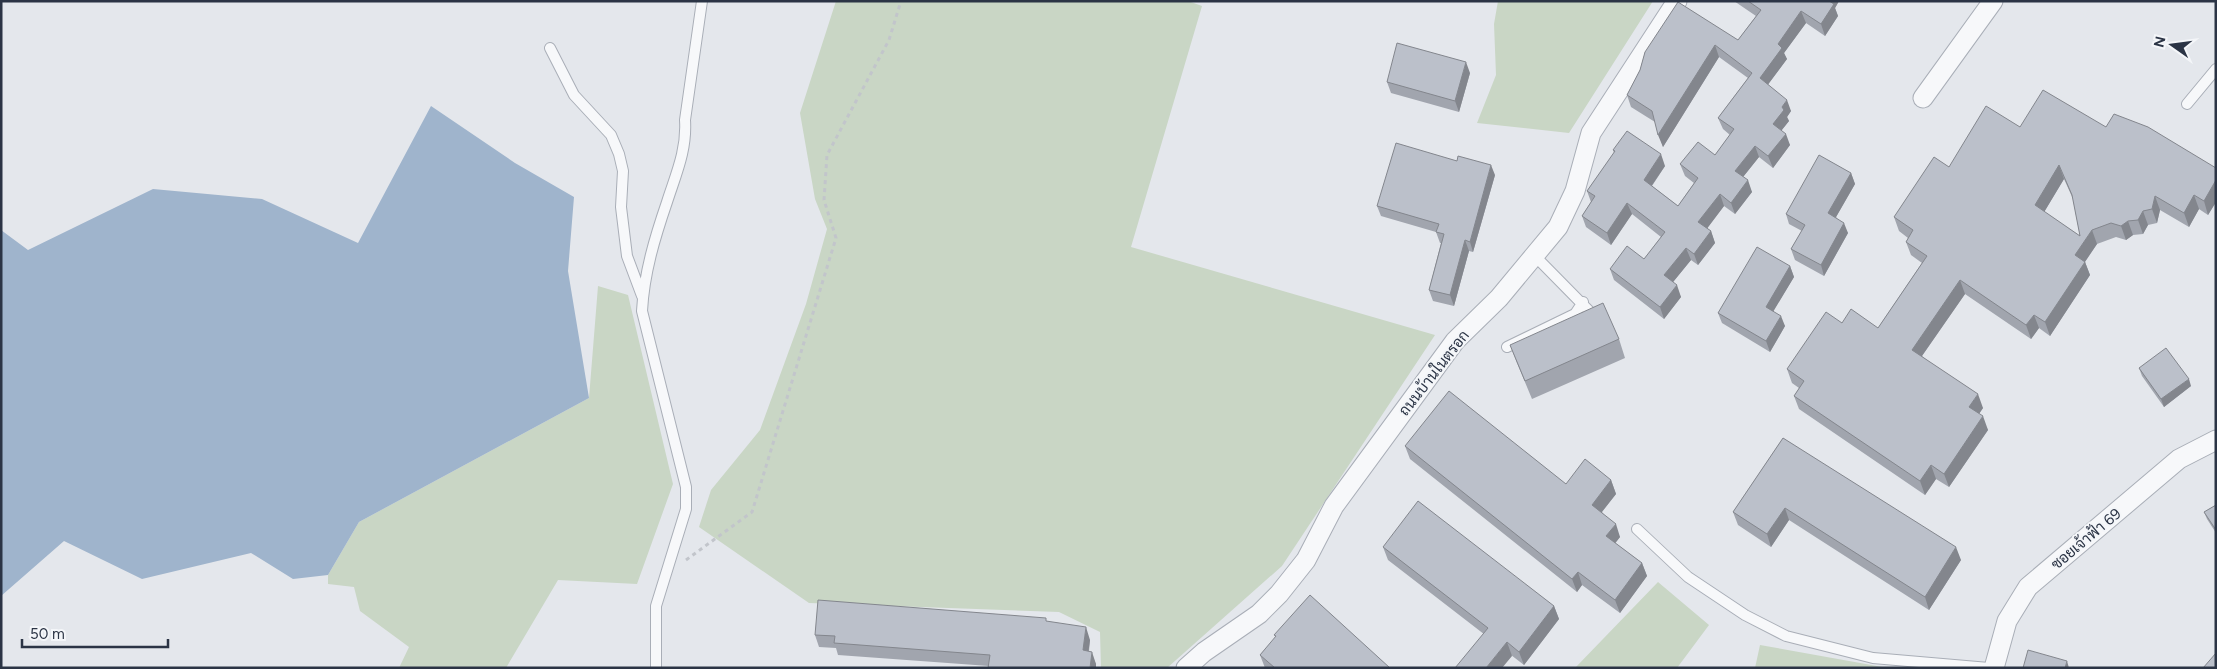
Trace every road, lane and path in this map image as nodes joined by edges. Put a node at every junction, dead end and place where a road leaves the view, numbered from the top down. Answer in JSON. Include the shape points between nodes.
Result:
{"nodes":[{"id":1,"x":702,"y":1,"type":"edge"},
{"id":2,"x":901,"y":1,"type":"edge"},
{"id":3,"x":1677,"y":1,"type":"edge"},
{"id":4,"x":1993,"y":1,"type":"edge"},
{"id":5,"x":550,"y":48,"type":"dead end"},
{"id":6,"x":2216,"y":69,"type":"edge"},
{"id":7,"x":1923,"y":98,"type":"dead end"},
{"id":8,"x":2187,"y":104,"type":"dead end"},
{"id":9,"x":1534,"y":255,"type":"junction"},
{"id":10,"x":642,"y":297,"type":"junction"},
{"id":11,"x":1583,"y":302,"type":"junction"},
{"id":12,"x":1599,"y":320,"type":"edge"},
{"id":13,"x":1506,"y":347,"type":"dead end"},
{"id":14,"x":2216,"y":440,"type":"edge"},
{"id":15,"x":1637,"y":529,"type":"dead end"},
{"id":16,"x":668,"y":574,"type":"junction"},
{"id":17,"x":656,"y":668,"type":"edge"},
{"id":18,"x":1186,"y":668,"type":"edge"},
{"id":19,"x":1989,"y":668,"type":"edge"},
{"id":20,"x":1994,"y":668,"type":"edge"}],
"edges":[{"from":1,"to":10,"type":"lane","via":[[685,120],[686,138]]},
{"from":2,"to":16,"type":"path","via":[[889,40],[827,154],[824,200],[836,238],[752,512]]},
{"from":3,"to":9,"type":"street","name":"ถนนบ้านในตรอก","via":[[1591,133],[1575,191],[1558,227]]},
{"from":4,"to":7,"type":"street"},
{"from":5,"to":10,"type":"lane","via":[[574,95],[611,135],[619,154],[623,172],[621,207],[627,256]]},
{"from":6,"to":8,"type":"lane"},
{"from":9,"to":11,"type":"lane"},
{"from":9,"to":18,"type":"street","name":"ถนนบ้านในตรอก","via":[[1499,298],[1449,348],[1334,506],[1306,560],[1279,594],[1259,614]]},
{"from":10,"to":16,"type":"lane","via":[[642,310],[686,487],[686,509]]},
{"from":11,"to":12,"type":"lane"},
{"from":11,"to":13,"type":"lane","via":[[1575,314]]},
{"from":14,"to":20,"type":"street","name":"ซอยเจ้าฟ้า 69","via":[[2180,459],[2028,587],[2007,621]]},
{"from":15,"to":19,"type":"lane","via":[[1688,577],[1745,615],[1786,636],[1873,658]]},
{"from":16,"to":17,"type":"lane","via":[[656,606]]}]}
